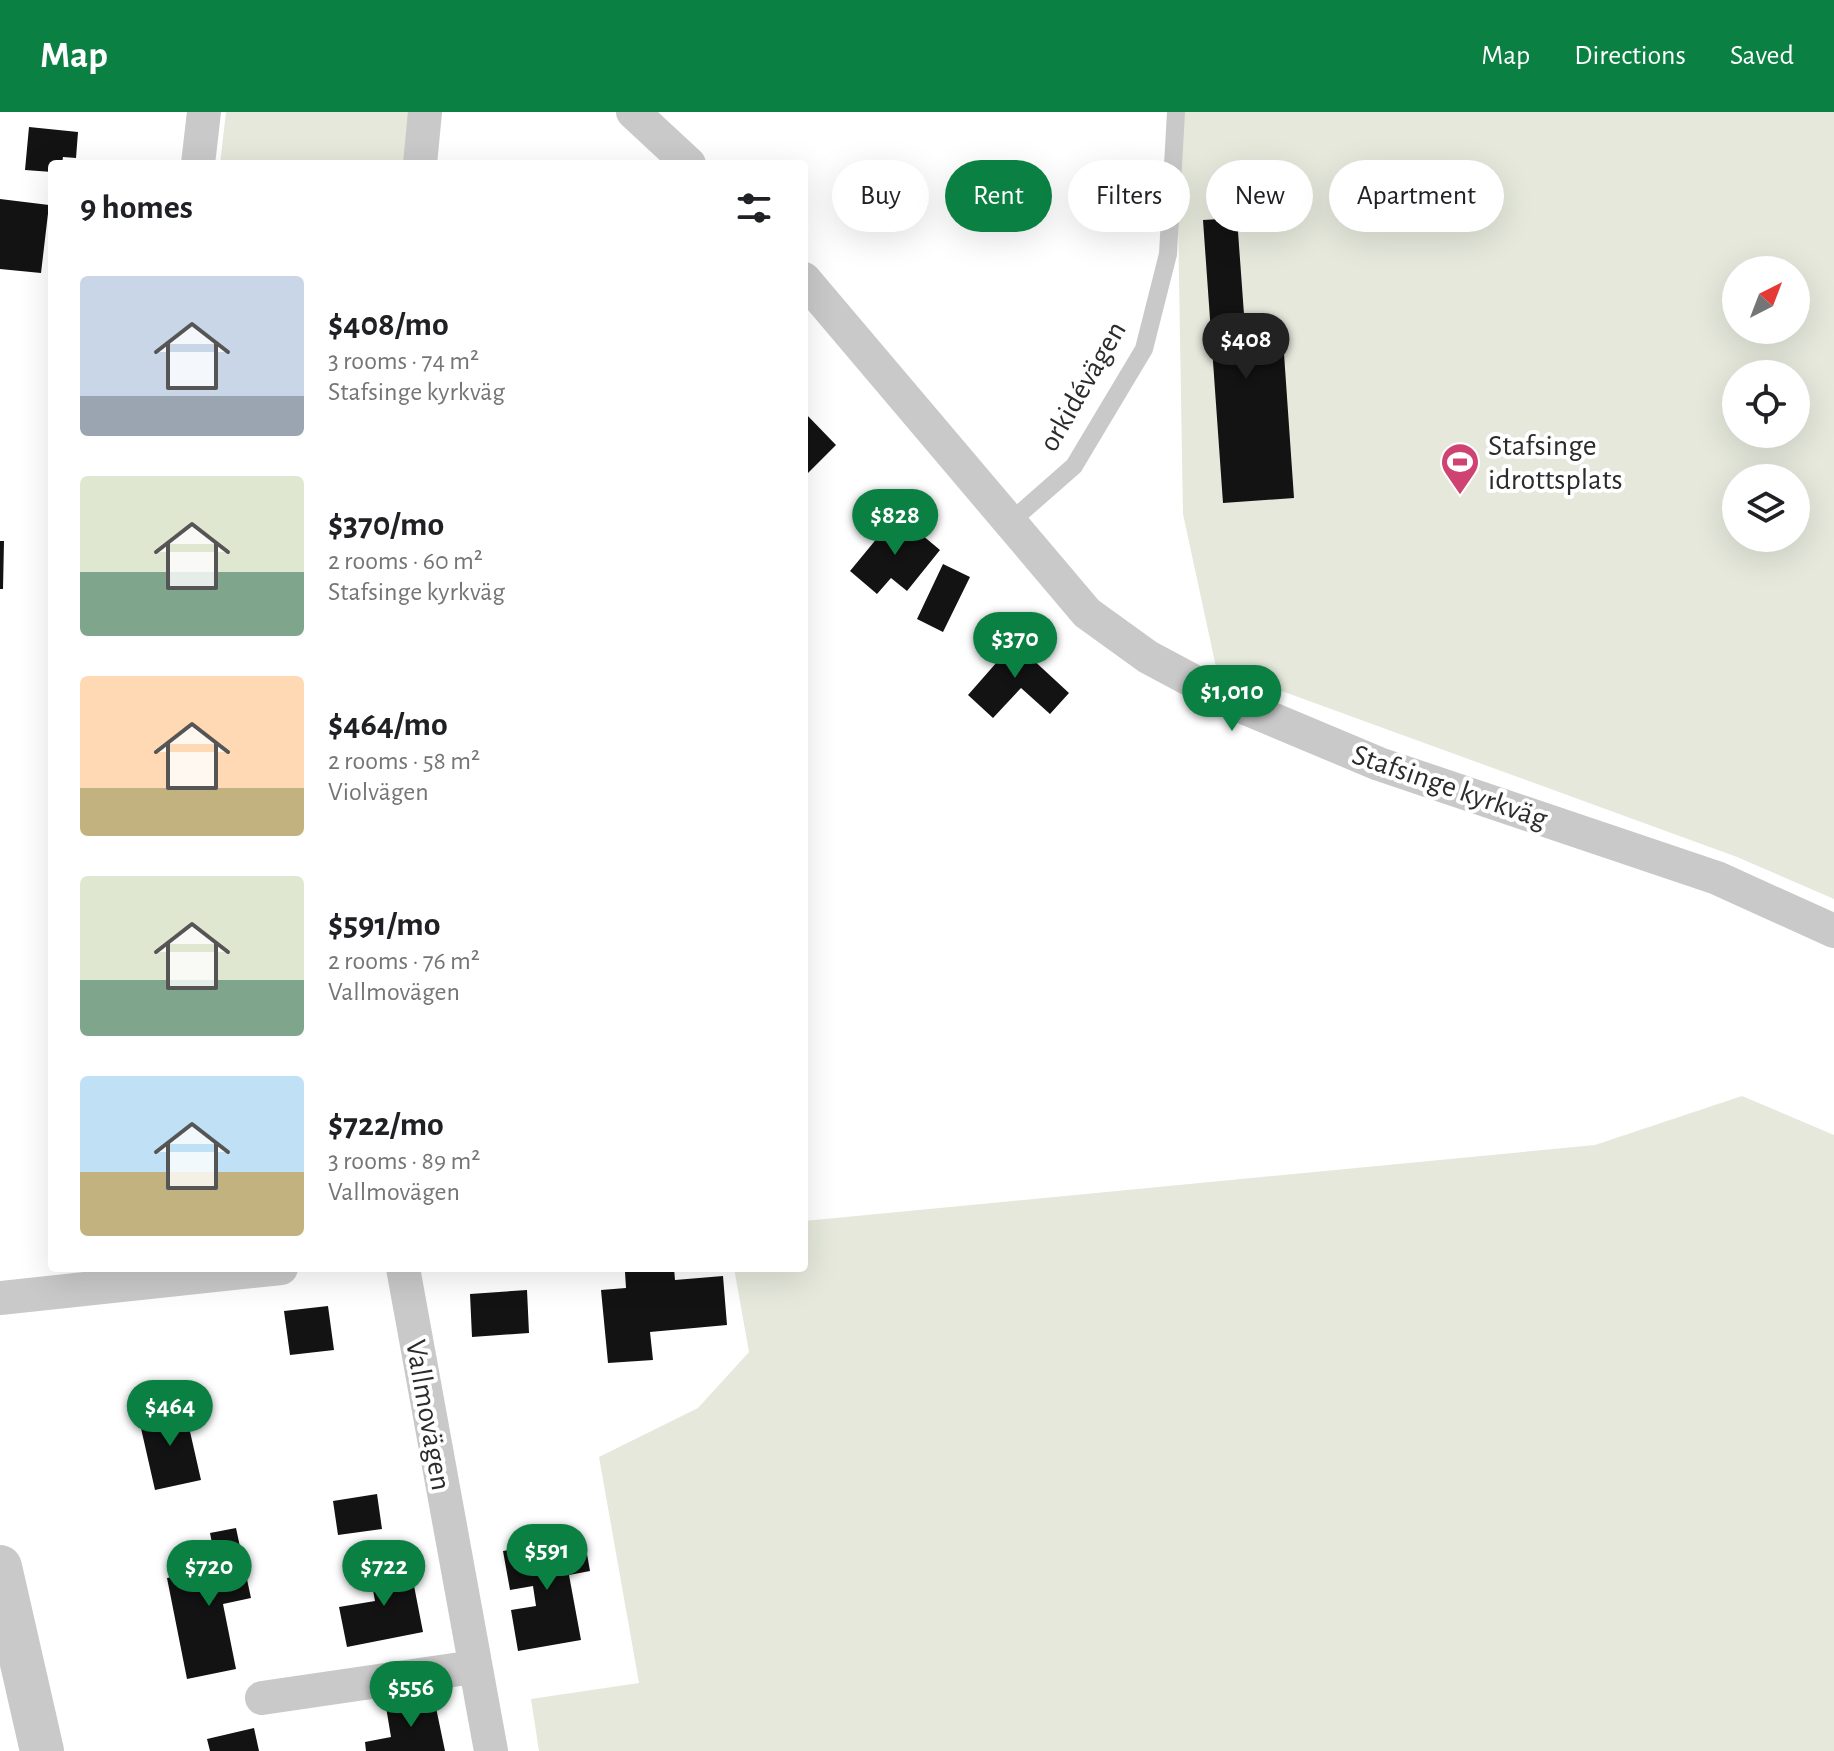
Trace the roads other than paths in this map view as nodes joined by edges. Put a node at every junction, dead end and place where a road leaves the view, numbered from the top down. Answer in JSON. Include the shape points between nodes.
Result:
{"nodes":[{"id":1,"x":204,"y":112,"type":"edge"},
{"id":2,"x":425,"y":112,"type":"edge"},
{"id":3,"x":633,"y":112,"type":"edge"},
{"id":4,"x":1176,"y":112,"type":"edge"},
{"id":5,"x":198,"y":160,"type":"edge"},
{"id":6,"x":420,"y":160,"type":"edge"},
{"id":7,"x":685,"y":160,"type":"edge"},
{"id":8,"x":808,"y":284,"type":"edge"},
{"id":9,"x":1009,"y":523,"type":"junction"},
{"id":10,"x":1834,"y":931,"type":"edge"},
{"id":11,"x":244,"y":1272,"type":"edge"},
{"id":12,"x":404,"y":1272,"type":"edge"},
{"id":13,"x":0,"y":1298,"type":"edge"},
{"id":14,"x":0,"y":1567,"type":"edge"},
{"id":15,"x":474,"y":1667,"type":"junction"},
{"id":16,"x":262,"y":1698,"type":"dead end"},
{"id":17,"x":42,"y":1751,"type":"edge"},
{"id":18,"x":491,"y":1751,"type":"edge"}],
"edges":[{"from":1,"to":5,"type":"street"},
{"from":2,"to":6,"type":"street"},
{"from":3,"to":7,"type":"street"},
{"from":4,"to":9,"type":"lane","name":"orkidévägen","via":[[1168,254],[1144,349],[1074,466]]},
{"from":8,"to":9,"type":"street","name":"Stafsinge kyrkväg"},
{"from":9,"to":10,"type":"street","name":"Stafsinge kyrkväg","via":[[1087,613],[1148,657],[1236,704],[1379,764],[1717,878]]},
{"from":11,"to":13,"type":"street"},
{"from":12,"to":15,"type":"street","name":"Vallmovägen"},
{"from":14,"to":17,"type":"street"},
{"from":15,"to":16,"type":"street"},
{"from":15,"to":18,"type":"street","name":"Vallmovägen"}]}
